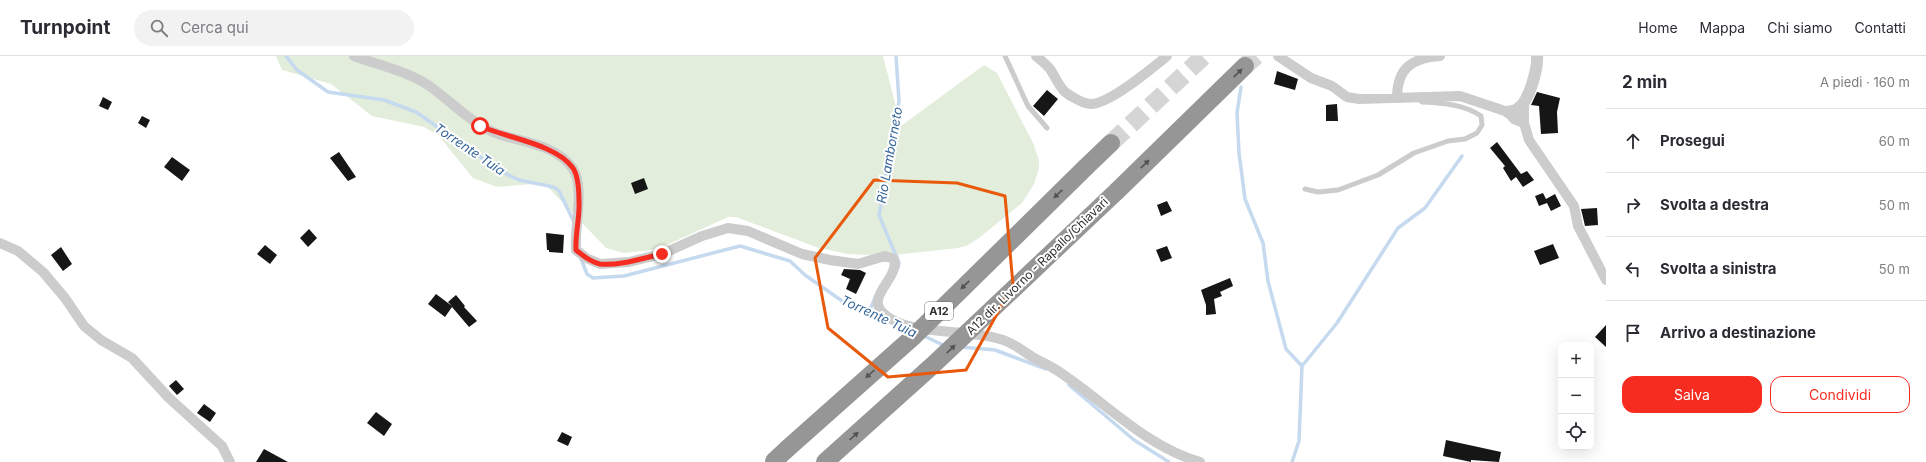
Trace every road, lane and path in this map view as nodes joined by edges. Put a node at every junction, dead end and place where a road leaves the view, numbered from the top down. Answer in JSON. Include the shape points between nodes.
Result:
{"nodes":[{"id":1,"x":354,"y":56,"type":"edge"},
{"id":2,"x":1005,"y":56,"type":"edge"},
{"id":3,"x":1036,"y":56,"type":"edge"},
{"id":4,"x":1167,"y":56,"type":"edge"},
{"id":5,"x":1278,"y":56,"type":"edge"},
{"id":6,"x":1440,"y":56,"type":"edge"},
{"id":7,"x":1537,"y":56,"type":"edge"},
{"id":8,"x":1245,"y":66,"type":"tunnel mouth"},
{"id":9,"x":1417,"y":97,"type":"junction"},
{"id":10,"x":1397,"y":98,"type":"junction"},
{"id":11,"x":1524,"y":102,"type":"junction"},
{"id":12,"x":1508,"y":112,"type":"junction"},
{"id":13,"x":1524,"y":123,"type":"junction"},
{"id":14,"x":1047,"y":128,"type":"dead end"},
{"id":15,"x":1111,"y":143,"type":"tunnel mouth"},
{"id":16,"x":1305,"y":189,"type":"dead end"},
{"id":17,"x":0,"y":243,"type":"edge"},
{"id":18,"x":1606,"y":280,"type":"edge"},
{"id":19,"x":774,"y":461,"type":"dead end"},
{"id":20,"x":230,"y":462,"type":"edge"},
{"id":21,"x":825,"y":462,"type":"edge"},
{"id":22,"x":1200,"y":462,"type":"edge"}],
"edges":[{"from":1,"to":22,"type":"street","via":[[418,79],[480,126],[542,147],[562,157],[574,169],[579,202],[576,250],[586,258],[600,264],[629,262],[662,254],[702,236],[728,228],[748,231],[802,254],[830,260],[858,264],[885,256],[894,259],[896,266],[878,298],[878,306],[883,313],[906,326],[992,337],[1009,342],[1057,370],[1136,430],[1165,448]]},
{"from":2,"to":14,"type":"lane","via":[[1028,106]]},
{"from":3,"to":4,"type":"street","via":[[1050,69],[1066,92],[1090,104],[1111,96],[1137,80]]},
{"from":5,"to":10,"type":"street","via":[[1311,78],[1332,86],[1347,97]]},
{"from":6,"to":10,"type":"street","via":[[1410,63],[1397,85]]},
{"from":7,"to":11,"type":"street","via":[[1538,68]]},
{"from":21,"to":8,"type":"highway","name":"A12 dir. Livorno - Rapallo/Chiavari","one_way":true,"bridge":true,"via":[[933,365]]},
{"from":9,"to":10,"type":"street"},
{"from":9,"to":12,"type":"street","via":[[1460,96]]},
{"from":9,"to":16,"type":"lane","via":[[1422,102],[1446,104],[1474,111],[1481,116],[1482,125],[1477,133],[1465,139],[1448,141],[1414,153],[1378,174],[1338,190],[1318,192]]},
{"from":11,"to":12,"type":"street","via":[[1517,109]]},
{"from":11,"to":13,"type":"street"},
{"from":12,"to":13,"type":"street","via":[[1514,119]]},
{"from":13,"to":18,"type":"street","via":[[1529,140],[1539,157],[1574,206],[1578,226]]},
{"from":15,"to":19,"type":"highway","number":"A12","one_way":true,"bridge":true,"via":[[913,337]]},
{"from":17,"to":20,"type":"street","via":[[18,251],[42,272],[65,298],[84,326],[101,340],[132,358],[169,398],[222,446]]}]}
